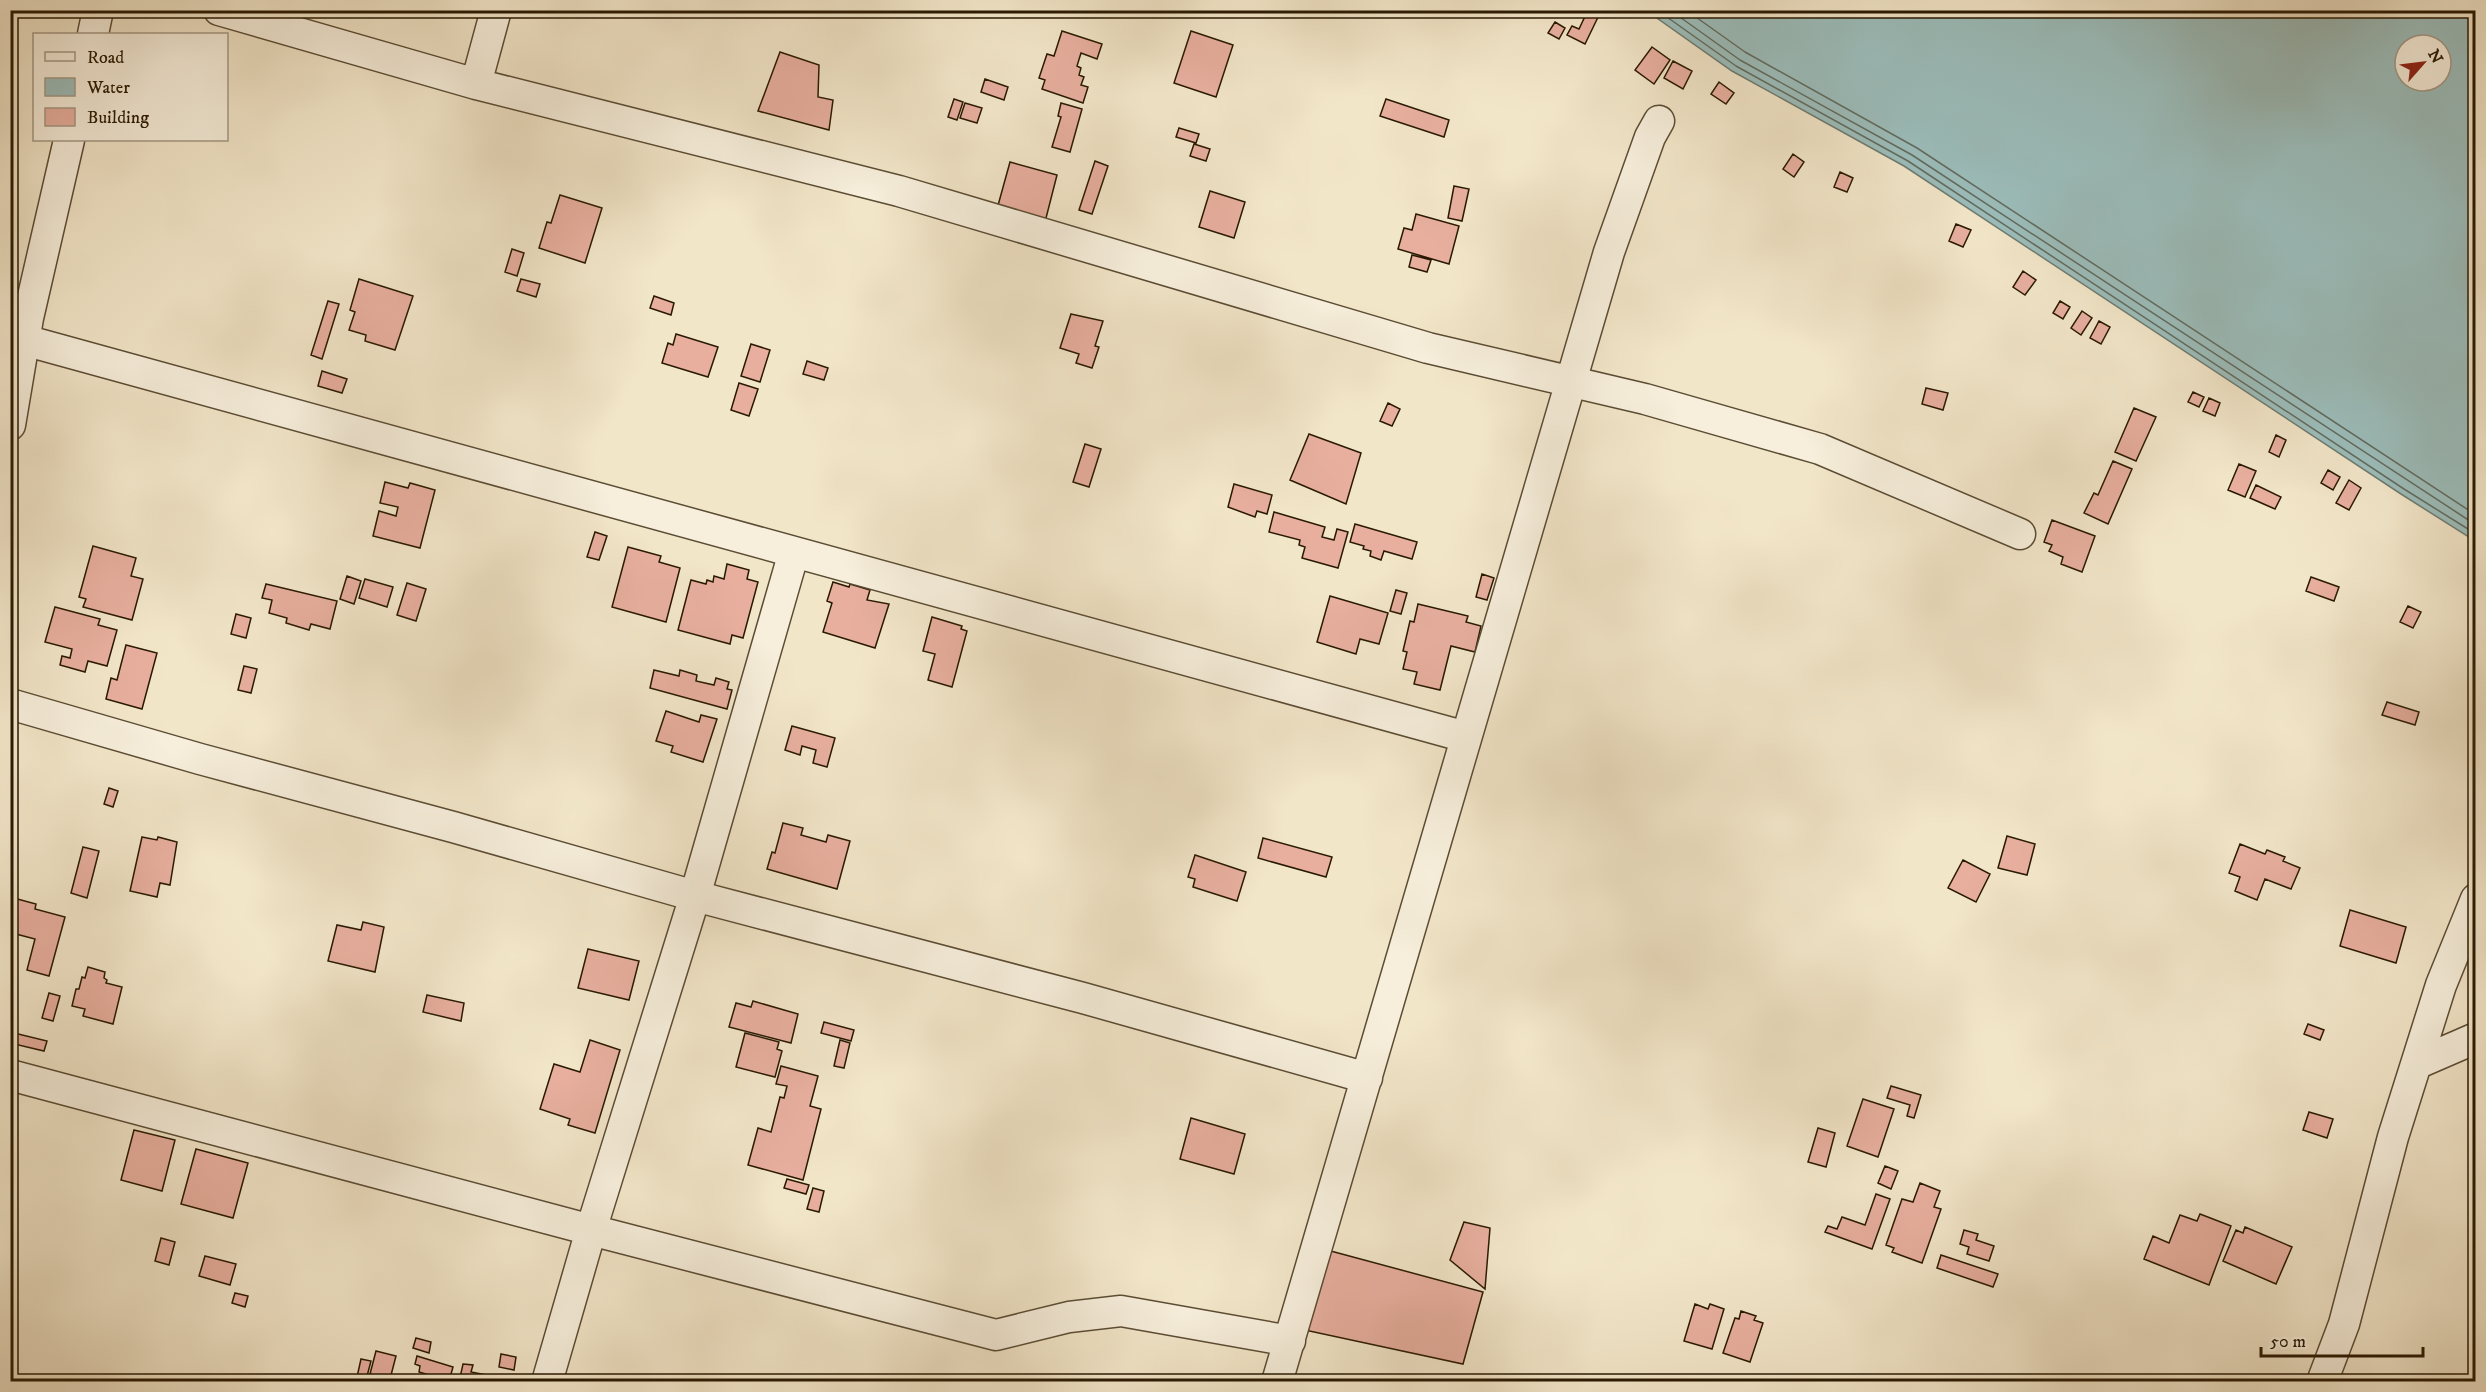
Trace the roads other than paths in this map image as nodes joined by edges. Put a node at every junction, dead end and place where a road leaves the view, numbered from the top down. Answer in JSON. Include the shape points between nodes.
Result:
{"nodes":[{"id":1,"x":98,"y":10,"type":"edge"},
{"id":2,"x":219,"y":10,"type":"edge"},
{"id":3,"x":496,"y":10,"type":"edge"},
{"id":4,"x":93,"y":33,"type":"edge"},
{"id":5,"x":476,"y":84,"type":"junction"},
{"id":6,"x":1659,"y":122,"type":"dead end"},
{"id":7,"x":69,"y":141,"type":"edge"},
{"id":8,"x":21,"y":324,"type":"edge"},
{"id":9,"x":1570,"y":380,"type":"junction"},
{"id":10,"x":10,"y":425,"type":"edge"},
{"id":11,"x":2020,"y":534,"type":"dead end"},
{"id":12,"x":794,"y":552,"type":"junction"},
{"id":13,"x":10,"y":704,"type":"edge"},
{"id":14,"x":1466,"y":737,"type":"junction"},
{"id":15,"x":695,"y":896,"type":"junction"},
{"id":16,"x":2475,"y":899,"type":"edge"},
{"id":17,"x":2475,"y":1038,"type":"edge"},
{"id":18,"x":2416,"y":1064,"type":"junction"},
{"id":19,"x":10,"y":1075,"type":"edge"},
{"id":20,"x":1367,"y":1078,"type":"junction"},
{"id":21,"x":591,"y":1230,"type":"junction"},
{"id":22,"x":1290,"y":1341,"type":"junction"},
{"id":23,"x":547,"y":1382,"type":"edge"},
{"id":24,"x":1277,"y":1382,"type":"edge"},
{"id":25,"x":2322,"y":1382,"type":"edge"}],
"edges":[{"from":1,"to":4,"type":"street"},
{"from":2,"to":5,"type":"street"},
{"from":3,"to":5,"type":"street"},
{"from":5,"to":9,"type":"street","via":[[899,191],[1428,348]]},
{"from":6,"to":9,"type":"street","via":[[1650,137],[1609,252]]},
{"from":7,"to":8,"type":"street"},
{"from":8,"to":10,"type":"street"},
{"from":8,"to":12,"type":"street"},
{"from":9,"to":11,"type":"street","via":[[1820,449]]},
{"from":9,"to":14,"type":"street"},
{"from":12,"to":14,"type":"street"},
{"from":12,"to":15,"type":"street"},
{"from":13,"to":15,"type":"street"},
{"from":14,"to":20,"type":"street"},
{"from":15,"to":20,"type":"street"},
{"from":15,"to":21,"type":"street"},
{"from":16,"to":18,"type":"street","via":[[2441,985]]},
{"from":17,"to":18,"type":"street"},
{"from":18,"to":25,"type":"street","via":[[2344,1324]]},
{"from":19,"to":21,"type":"street"},
{"from":20,"to":22,"type":"street"},
{"from":21,"to":22,"type":"street","via":[[996,1335],[1069,1317],[1121,1311]]},
{"from":21,"to":23,"type":"street"},
{"from":22,"to":24,"type":"street"}]}
